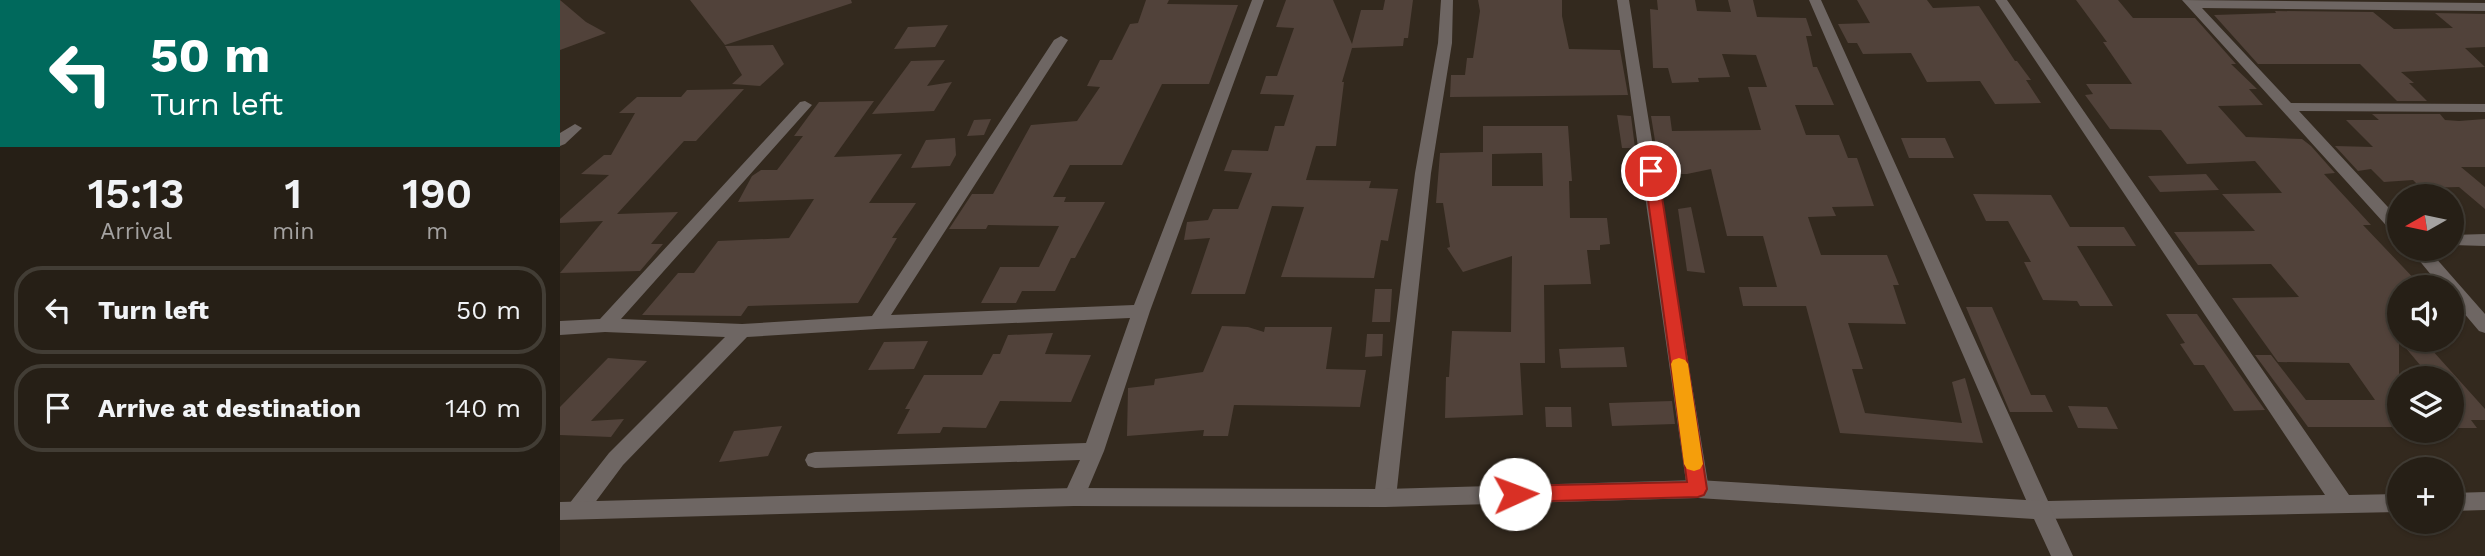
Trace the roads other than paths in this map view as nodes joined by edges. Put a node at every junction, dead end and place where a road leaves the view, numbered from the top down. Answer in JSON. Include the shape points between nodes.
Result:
{"nodes":[{"id":1,"x":1258,"y":0,"type":"edge"},
{"id":2,"x":1447,"y":0,"type":"edge"},
{"id":3,"x":1623,"y":0,"type":"edge"},
{"id":4,"x":1815,"y":0,"type":"edge"},
{"id":5,"x":2001,"y":0,"type":"edge"},
{"id":6,"x":2190,"y":2,"type":"edge"},
{"id":7,"x":2485,"y":7,"type":"edge"},
{"id":8,"x":1061,"y":40,"type":"dead end"},
{"id":9,"x":805,"y":105,"type":"dead end"},
{"id":10,"x":2286,"y":107,"type":"junction"},
{"id":11,"x":2485,"y":108,"type":"edge"},
{"id":12,"x":575,"y":128,"type":"dead end"},
{"id":13,"x":560,"y":141,"type":"edge"},
{"id":14,"x":2387,"y":216,"type":"edge"},
{"id":15,"x":2464,"y":240,"type":"edge"},
{"id":16,"x":2485,"y":240,"type":"edge"},
{"id":17,"x":2428,"y":261,"type":"edge"},
{"id":18,"x":2441,"y":275,"type":"edge"},
{"id":19,"x":2464,"y":302,"type":"edge"},
{"id":20,"x":1141,"y":311,"type":"junction"},
{"id":21,"x":877,"y":322,"type":"junction"},
{"id":22,"x":606,"y":325,"type":"junction"},
{"id":23,"x":2485,"y":326,"type":"edge"},
{"id":24,"x":560,"y":328,"type":"edge"},
{"id":25,"x":742,"y":331,"type":"junction"},
{"id":26,"x":1094,"y":451,"type":"junction"},
{"id":27,"x":816,"y":460,"type":"dead end"},
{"id":28,"x":1698,"y":489,"type":"junction"},
{"id":29,"x":1074,"y":498,"type":"junction"},
{"id":30,"x":1385,"y":498,"type":"junction"},
{"id":31,"x":2485,"y":501,"type":"edge"},
{"id":32,"x":2464,"y":502,"type":"edge"},
{"id":33,"x":2387,"y":503,"type":"edge"},
{"id":34,"x":2343,"y":504,"type":"junction"},
{"id":35,"x":2041,"y":510,"type":"junction"},
{"id":36,"x":568,"y":511,"type":"edge"},
{"id":37,"x":2062,"y":556,"type":"edge"}],
"edges":[{"from":1,"to":20,"type":"street"},
{"from":2,"to":30,"type":"street"},
{"from":3,"to":28,"type":"street"},
{"from":4,"to":35,"type":"street"},
{"from":5,"to":34,"type":"street"},
{"from":6,"to":7,"type":"street"},
{"from":6,"to":10,"type":"street"},
{"from":8,"to":21,"type":"street"},
{"from":9,"to":22,"type":"street"},
{"from":10,"to":11,"type":"street"},
{"from":10,"to":14,"type":"street"},
{"from":12,"to":13,"type":"street"},
{"from":15,"to":16,"type":"street"},
{"from":17,"to":18,"type":"street"},
{"from":19,"to":23,"type":"street"},
{"from":20,"to":21,"type":"street"},
{"from":20,"to":26,"type":"street"},
{"from":21,"to":25,"type":"street"},
{"from":22,"to":24,"type":"street"},
{"from":22,"to":25,"type":"street"},
{"from":25,"to":36,"type":"street"},
{"from":26,"to":27,"type":"street"},
{"from":26,"to":29,"type":"street"},
{"from":28,"to":30,"type":"street"},
{"from":28,"to":35,"type":"street"},
{"from":29,"to":30,"type":"street"},
{"from":29,"to":36,"type":"street"},
{"from":31,"to":32,"type":"street"},
{"from":33,"to":34,"type":"street"},
{"from":34,"to":35,"type":"street"},
{"from":35,"to":37,"type":"street"}]}
